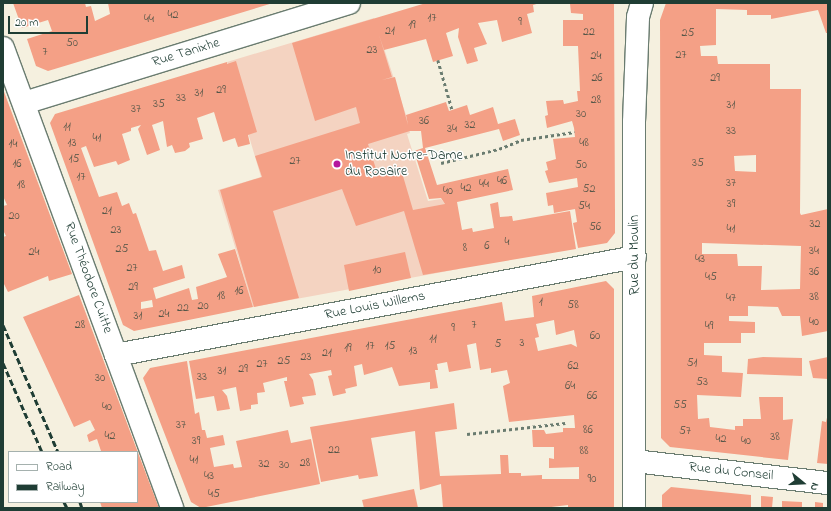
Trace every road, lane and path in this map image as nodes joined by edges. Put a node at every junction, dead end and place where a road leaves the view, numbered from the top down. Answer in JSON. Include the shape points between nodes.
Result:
{"nodes":[{"id":1,"x":349,"y":3,"type":"edge"},
{"id":2,"x":642,"y":3,"type":"edge"},
{"id":3,"x":3,"y":48,"type":"edge"},
{"id":4,"x":438,"y":60,"type":"dead end"},
{"id":5,"x":24,"y":103,"type":"junction"},
{"id":6,"x":452,"y":109,"type":"dead end"},
{"id":7,"x":574,"y":132,"type":"dead end"},
{"id":8,"x":441,"y":163,"type":"dead end"},
{"id":9,"x":635,"y":257,"type":"junction"},
{"id":10,"x":116,"y":355,"type":"junction"},
{"id":11,"x":566,"y":423,"type":"dead end"},
{"id":12,"x":468,"y":434,"type":"dead end"},
{"id":13,"x":634,"y":461,"type":"junction"},
{"id":14,"x":828,"y":483,"type":"edge"},
{"id":15,"x":172,"y":508,"type":"edge"},
{"id":16,"x":634,"y":508,"type":"edge"}],
"edges":[{"from":1,"to":5,"type":"street","name":"Rue Tanixhe"},
{"from":2,"to":9,"type":"street","name":"Rue du Moulin","via":[[638,17],[634,122]]},
{"from":3,"to":5,"type":"street","name":"Rue Théodore Cuitte"},
{"from":4,"to":6,"type":"path"},
{"from":5,"to":10,"type":"street","name":"Rue Théodore Cuitte"},
{"from":7,"to":8,"type":"path","via":[[521,140],[499,149]]},
{"from":9,"to":10,"type":"street","name":"Rue Louis Willems"},
{"from":9,"to":13,"type":"street","name":"Rue du Moulin"},
{"from":10,"to":15,"type":"street","name":"Rue Théodore Cuitte"},
{"from":11,"to":12,"type":"path"},
{"from":13,"to":14,"type":"street","name":"Rue du Conseil"},
{"from":13,"to":16,"type":"street","name":"Rue du Moulin"}]}
